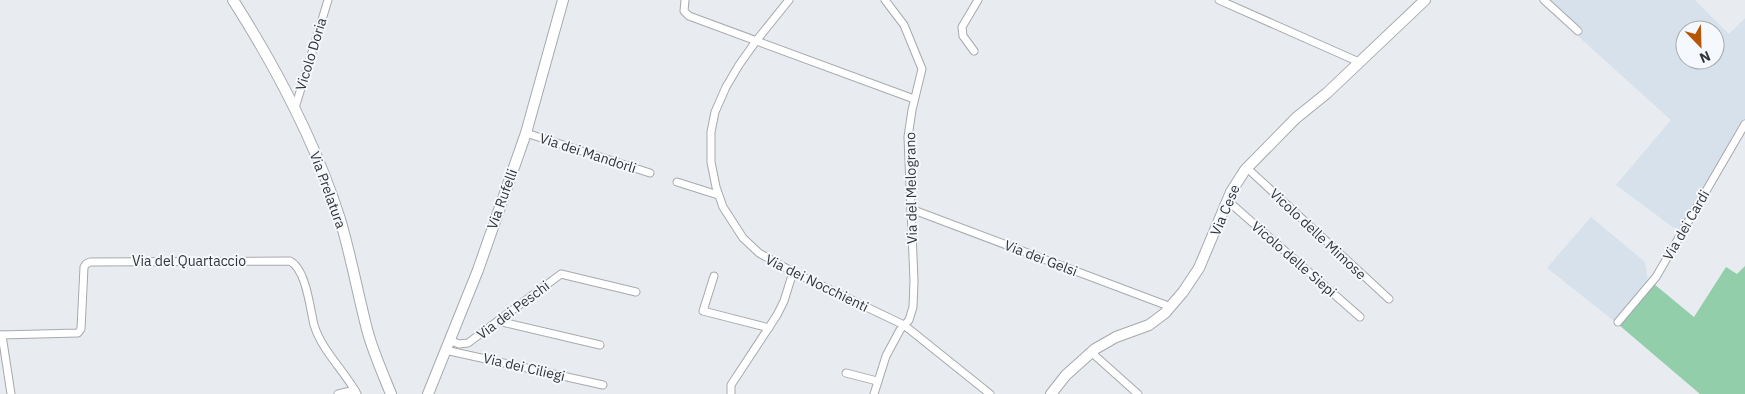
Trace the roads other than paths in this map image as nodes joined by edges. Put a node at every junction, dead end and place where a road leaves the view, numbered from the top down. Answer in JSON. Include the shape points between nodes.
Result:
{"nodes":[{"id":1,"x":234,"y":0,"type":"edge"},
{"id":2,"x":328,"y":0,"type":"edge"},
{"id":3,"x":564,"y":0,"type":"edge"},
{"id":4,"x":685,"y":0,"type":"edge"},
{"id":5,"x":789,"y":0,"type":"edge"},
{"id":6,"x":885,"y":0,"type":"edge"},
{"id":7,"x":978,"y":0,"type":"edge"},
{"id":8,"x":1219,"y":0,"type":"edge"},
{"id":9,"x":1544,"y":0,"type":"edge"},
{"id":10,"x":1422,"y":1,"type":"edge"},
{"id":11,"x":1578,"y":31,"type":"dead end"},
{"id":12,"x":756,"y":41,"type":"junction"},
{"id":13,"x":974,"y":51,"type":"dead end"},
{"id":14,"x":1359,"y":62,"type":"junction"},
{"id":15,"x":914,"y":99,"type":"junction"},
{"id":16,"x":295,"y":108,"type":"junction"},
{"id":17,"x":1745,"y":124,"type":"edge"},
{"id":18,"x":526,"y":133,"type":"junction"},
{"id":19,"x":1247,"y":168,"type":"junction"},
{"id":20,"x":650,"y":173,"type":"dead end"},
{"id":21,"x":677,"y":182,"type":"dead end"},
{"id":22,"x":718,"y":195,"type":"junction"},
{"id":23,"x":1228,"y":201,"type":"junction"},
{"id":24,"x":910,"y":209,"type":"junction"},
{"id":25,"x":793,"y":272,"type":"junction"},
{"id":26,"x":714,"y":276,"type":"dead end"},
{"id":27,"x":636,"y":292,"type":"dead end"},
{"id":28,"x":1389,"y":299,"type":"dead end"},
{"id":29,"x":1171,"y":306,"type":"junction"},
{"id":30,"x":1360,"y":317,"type":"dead end"},
{"id":31,"x":498,"y":321,"type":"junction"},
{"id":32,"x":1618,"y":322,"type":"dead end"},
{"id":33,"x":904,"y":325,"type":"junction"},
{"id":34,"x":769,"y":328,"type":"junction"},
{"id":35,"x":1,"y":335,"type":"edge"},
{"id":36,"x":447,"y":345,"type":"junction"},
{"id":37,"x":600,"y":345,"type":"dead end"},
{"id":38,"x":1091,"y":352,"type":"junction"},
{"id":39,"x":846,"y":373,"type":"dead end"},
{"id":40,"x":878,"y":382,"type":"junction"},
{"id":41,"x":603,"y":385,"type":"dead end"},
{"id":42,"x":356,"y":392,"type":"edge"},
{"id":43,"x":11,"y":394,"type":"edge"},
{"id":44,"x":338,"y":394,"type":"edge"},
{"id":45,"x":391,"y":394,"type":"edge"},
{"id":46,"x":428,"y":394,"type":"edge"},
{"id":47,"x":731,"y":394,"type":"edge"},
{"id":48,"x":874,"y":394,"type":"edge"},
{"id":49,"x":990,"y":394,"type":"edge"},
{"id":50,"x":1051,"y":394,"type":"edge"},
{"id":51,"x":1138,"y":394,"type":"edge"}],
"edges":[{"from":1,"to":16,"type":"street","name":"Via Prelatura"},
{"from":2,"to":16,"type":"street","name":"Vicolo Doria"},
{"from":3,"to":18,"type":"street","name":"Via Rufelli"},
{"from":4,"to":12,"type":"street","via":[[684,11],[688,15]]},
{"from":5,"to":12,"type":"street","name":"Via dei Nocchienti"},
{"from":6,"to":15,"type":"street","name":"Via del Melograno","via":[[902,23],[921,63]]},
{"from":7,"to":13,"type":"street","via":[[962,27],[963,36]]},
{"from":8,"to":14,"type":"street"},
{"from":9,"to":11,"type":"street"},
{"from":10,"to":14,"type":"street","name":"Via Cese"},
{"from":12,"to":15,"type":"street"},
{"from":12,"to":22,"type":"street","name":"Via dei Nocchienti","via":[[726,87],[713,119],[712,174]]},
{"from":14,"to":19,"type":"street","name":"Via Cese"},
{"from":15,"to":24,"type":"street","name":"Via del Melograno","via":[[908,137]]},
{"from":16,"to":45,"type":"street","name":"Via Prelatura","via":[[337,210],[369,335]]},
{"from":17,"to":32,"type":"street","name":"Via dei Cardi","via":[[1656,277]]},
{"from":18,"to":20,"type":"street","name":"Via dei Mandorli"},
{"from":18,"to":36,"type":"street","name":"Via Rufelli","via":[[478,270]]},
{"from":19,"to":23,"type":"street","name":"Via Cese"},
{"from":19,"to":28,"type":"street","name":"Vicolo delle Mimose"},
{"from":21,"to":22,"type":"street"},
{"from":22,"to":25,"type":"street","name":"Via dei Nocchienti","via":[[725,211],[752,248]]},
{"from":23,"to":29,"type":"street","name":"Via Cese","via":[[1201,264],[1190,284]]},
{"from":23,"to":30,"type":"street","name":"Vicolo delle Siepi"},
{"from":24,"to":29,"type":"street","name":"Via dei Gelsi"},
{"from":24,"to":33,"type":"street","name":"Via del Melograno","via":[[913,305]]},
{"from":25,"to":33,"type":"street","name":"Via dei Nocchienti"},
{"from":25,"to":34,"type":"street","via":[[784,301]]},
{"from":26,"to":34,"type":"street","via":[[702,311]]},
{"from":27,"to":31,"type":"street","name":"Via dei Peschi","via":[[561,274]]},
{"from":29,"to":38,"type":"street","name":"Via Cese","via":[[1152,324],[1116,337]]},
{"from":31,"to":36,"type":"street","name":"Via dei Peschi","via":[[468,343]]},
{"from":31,"to":37,"type":"street"},
{"from":33,"to":40,"type":"street","name":"Via del Melograno","via":[[888,352]]},
{"from":33,"to":49,"type":"street","name":"Via dei Nocchienti"},
{"from":34,"to":47,"type":"street","via":[[731,385]]},
{"from":35,"to":42,"type":"street","name":"Via del Quartaccio","via":[[80,332],[84,268],[90,262],[290,260],[302,276],[320,338]]},
{"from":35,"to":43,"type":"street"},
{"from":36,"to":41,"type":"street","name":"Via dei Ciliegi"},
{"from":36,"to":46,"type":"street","name":"Via Rufelli"},
{"from":38,"to":50,"type":"street","name":"Via Cese"},
{"from":38,"to":51,"type":"street"},
{"from":39,"to":40,"type":"street"},
{"from":40,"to":48,"type":"street","name":"Via del Melograno"},
{"from":42,"to":44,"type":"street"}]}
